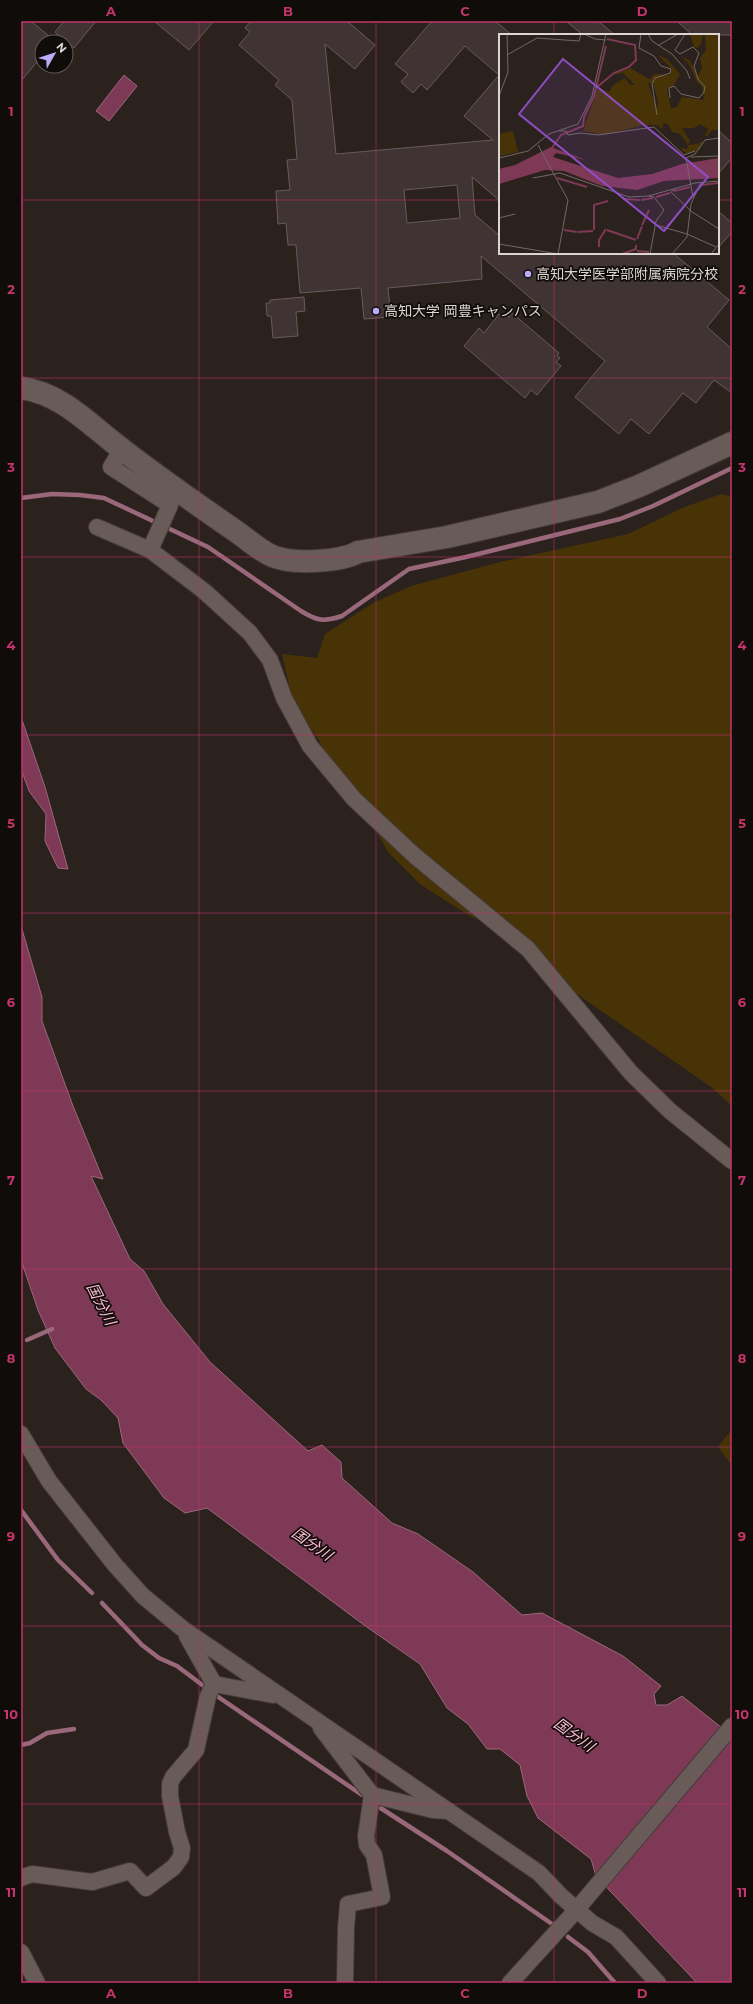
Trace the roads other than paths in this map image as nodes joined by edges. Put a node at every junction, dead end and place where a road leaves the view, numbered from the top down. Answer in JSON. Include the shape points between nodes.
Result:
{"nodes":[{"id":1,"x":21,"y":388,"type":"edge"},
{"id":2,"x":732,"y":443,"type":"edge"},
{"id":3,"x":122,"y":449,"type":"junction"},
{"id":4,"x":97,"y":527,"type":"dead end"},
{"id":5,"x":153,"y":544,"type":"junction"},
{"id":6,"x":732,"y":1161,"type":"edge"},
{"id":7,"x":21,"y":1434,"type":"edge"},
{"id":8,"x":183,"y":1629,"type":"junction"},
{"id":9,"x":214,"y":1684,"type":"junction"},
{"id":10,"x":282,"y":1697,"type":"junction"},
{"id":11,"x":314,"y":1719,"type":"junction"},
{"id":12,"x":732,"y":1726,"type":"edge"},
{"id":13,"x":372,"y":1795,"type":"junction"},
{"id":14,"x":450,"y":1811,"type":"junction"},
{"id":15,"x":21,"y":1878,"type":"edge"},
{"id":16,"x":580,"y":1905,"type":"junction"},
{"id":17,"x":21,"y":1952,"type":"edge"},
{"id":18,"x":37,"y":1983,"type":"edge"},
{"id":19,"x":345,"y":1983,"type":"edge"},
{"id":20,"x":510,"y":1983,"type":"edge"},
{"id":21,"x":658,"y":1983,"type":"edge"}],
"edges":[{"from":1,"to":3,"type":"street","via":[[35,390],[62,402]]},
{"from":2,"to":3,"type":"street","via":[[598,502],[447,537],[358,552],[349,557],[309,561],[274,557]]},
{"from":3,"to":5,"type":"street","via":[[111,467],[170,505]]},
{"from":4,"to":5,"type":"street"},
{"from":5,"to":6,"type":"street","via":[[250,632],[270,660],[284,698],[310,746],[354,799],[416,856],[528,950],[631,1073],[670,1111]]},
{"from":7,"to":8,"type":"street","via":[[49,1481],[115,1564],[144,1596]]},
{"from":8,"to":9,"type":"street"},
{"from":8,"to":10,"type":"street"},
{"from":9,"to":10,"type":"street"},
{"from":9,"to":15,"type":"street","via":[[208,1696],[196,1750],[170,1784],[171,1806],[182,1848],[177,1864],[146,1888],[130,1871],[92,1882],[32,1874]]},
{"from":10,"to":11,"type":"street"},
{"from":11,"to":13,"type":"street"},
{"from":11,"to":14,"type":"street"},
{"from":12,"to":16,"type":"street"},
{"from":13,"to":14,"type":"street","via":[[432,1810]]},
{"from":13,"to":19,"type":"street","via":[[366,1836],[367,1845],[374,1855],[382,1897],[348,1904]]},
{"from":14,"to":16,"type":"street"},
{"from":16,"to":20,"type":"street"},
{"from":16,"to":21,"type":"street","via":[[592,1923],[616,1937]]},
{"from":17,"to":18,"type":"street"}]}
